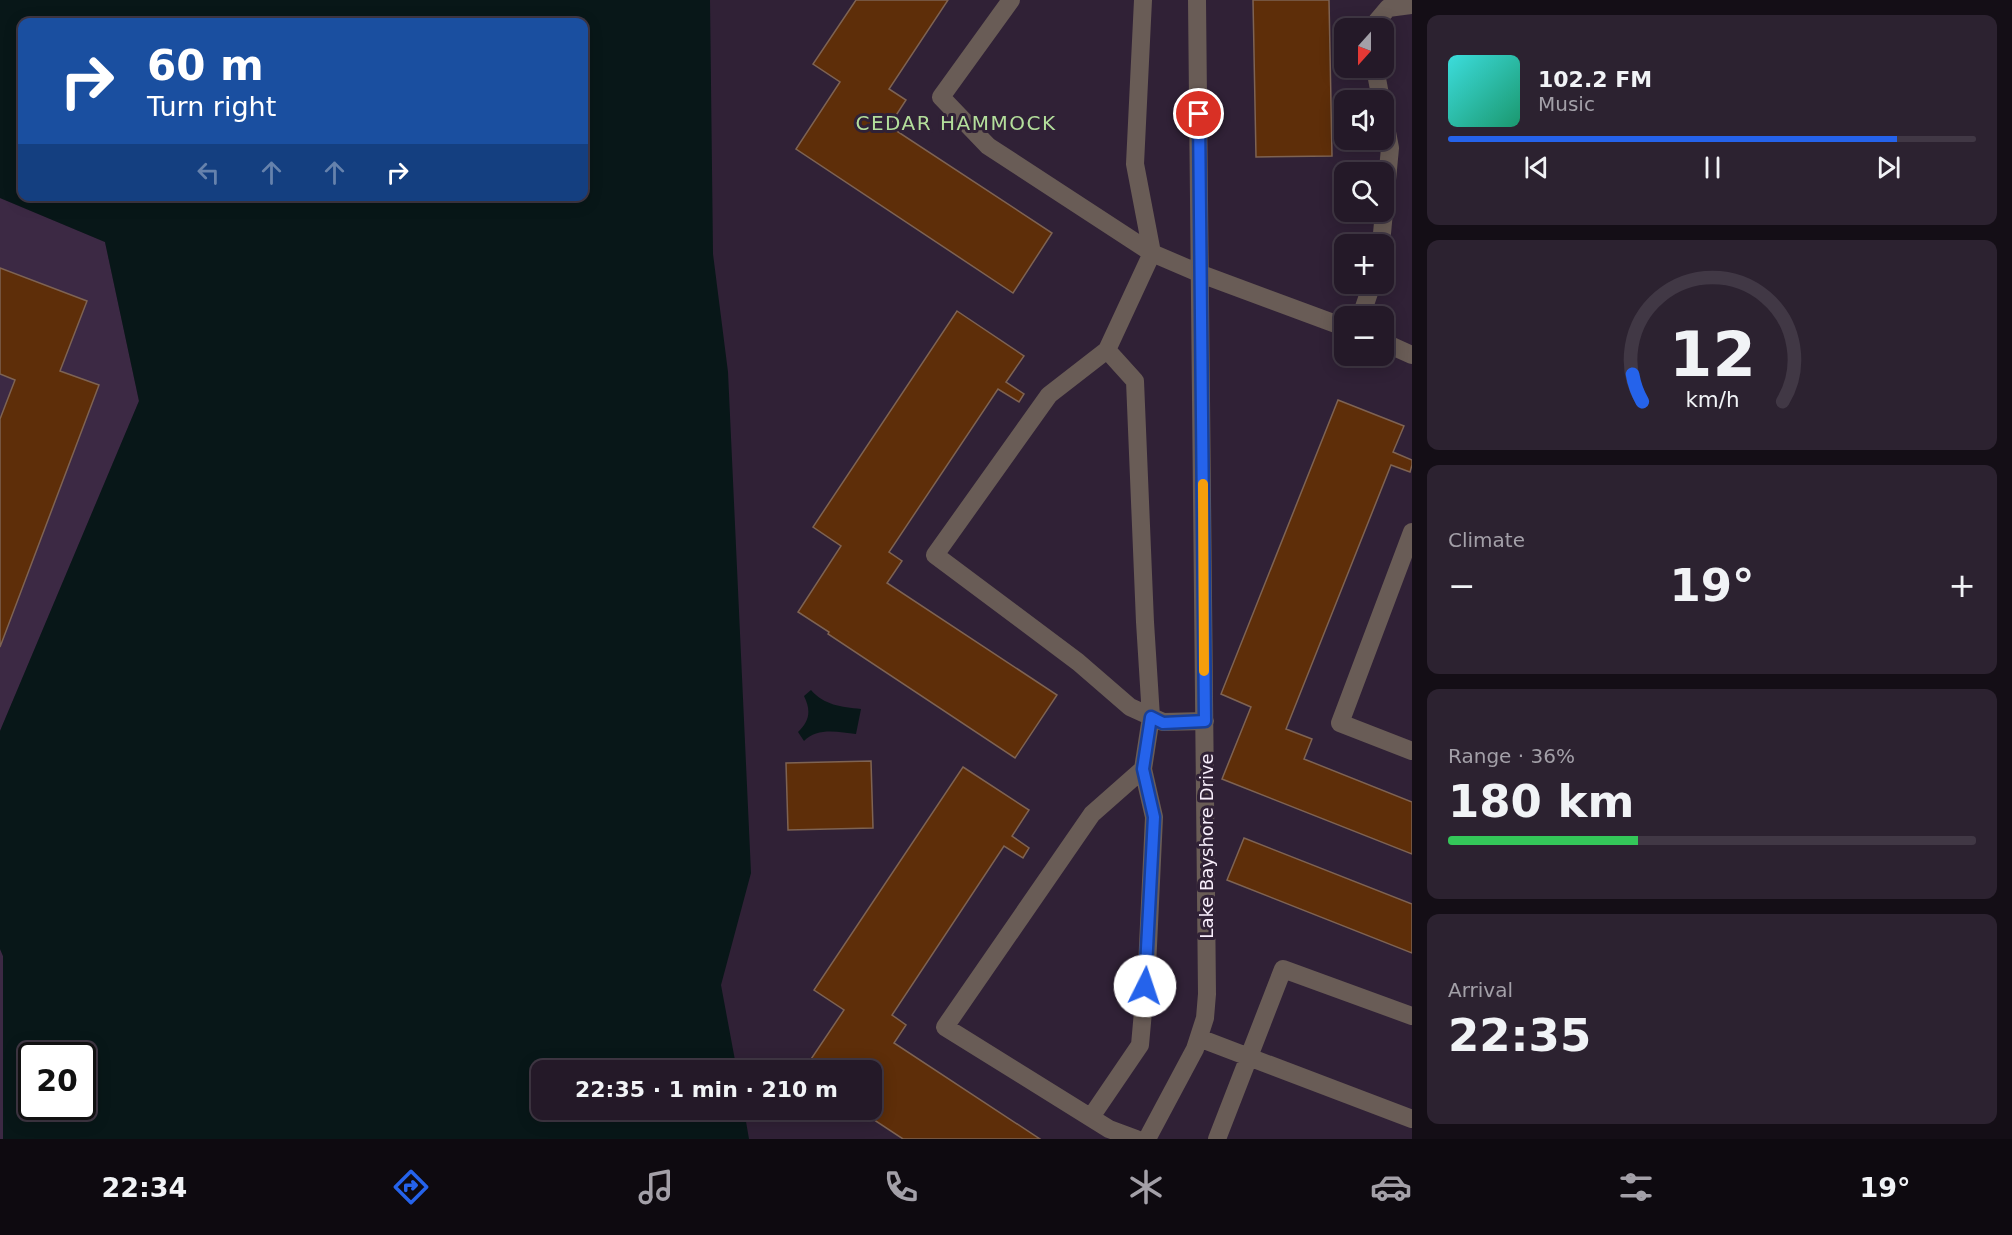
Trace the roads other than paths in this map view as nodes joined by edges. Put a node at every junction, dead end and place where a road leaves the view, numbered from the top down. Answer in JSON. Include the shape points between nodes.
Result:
{"nodes":[{"id":1,"x":1011,"y":0,"type":"edge"},
{"id":2,"x":1143,"y":0,"type":"edge"},
{"id":3,"x":1197,"y":0,"type":"edge"},
{"id":4,"x":1412,"y":5,"type":"edge"},
{"id":5,"x":1380,"y":18,"type":"edge"},
{"id":6,"x":1390,"y":150,"type":"edge"},
{"id":7,"x":1382,"y":234,"type":"edge"},
{"id":8,"x":1152,"y":253,"type":"junction"},
{"id":9,"x":1201,"y":274,"type":"junction"},
{"id":10,"x":1334,"y":323,"type":"edge"},
{"id":11,"x":1394,"y":347,"type":"edge"},
{"id":12,"x":1107,"y":350,"type":"junction"},
{"id":13,"x":1412,"y":355,"type":"edge"},
{"id":14,"x":1412,"y":532,"type":"edge"},
{"id":15,"x":1151,"y":717,"type":"junction"},
{"id":16,"x":1205,"y":721,"type":"junction"},
{"id":17,"x":1412,"y":751,"type":"edge"},
{"id":18,"x":1143,"y":769,"type":"junction"},
{"id":19,"x":1412,"y":1016,"type":"edge"},
{"id":20,"x":1199,"y":1038,"type":"junction"},
{"id":21,"x":1247,"y":1057,"type":"junction"},
{"id":22,"x":1091,"y":1117,"type":"junction"},
{"id":23,"x":1412,"y":1119,"type":"edge"},
{"id":24,"x":1136,"y":1139,"type":"edge"},
{"id":25,"x":1147,"y":1139,"type":"edge"},
{"id":26,"x":1216,"y":1139,"type":"edge"}],
"edges":[{"from":1,"to":8,"type":"street","via":[[940,97],[988,146]]},
{"from":2,"to":8,"type":"street","via":[[1135,164]]},
{"from":3,"to":9,"type":"street","name":"Lake Bayshore Drive"},
{"from":4,"to":5,"type":"street","via":[[1388,8]]},
{"from":6,"to":7,"type":"street"},
{"from":8,"to":9,"type":"street"},
{"from":8,"to":12,"type":"street"},
{"from":9,"to":10,"type":"street"},
{"from":9,"to":16,"type":"street","name":"Lake Bayshore Drive"},
{"from":11,"to":13,"type":"street"},
{"from":12,"to":15,"type":"street","via":[[1135,381]]},
{"from":12,"to":15,"type":"street","via":[[1048,395],[935,555],[1078,662],[1130,707]]},
{"from":14,"to":17,"type":"street","via":[[1340,723]]},
{"from":15,"to":16,"type":"street","via":[[1163,723]]},
{"from":15,"to":18,"type":"street"},
{"from":16,"to":20,"type":"street","name":"Lake Bayshore Drive","via":[[1207,994]]},
{"from":18,"to":22,"type":"street","via":[[1154,817],[1140,1045]]},
{"from":18,"to":22,"type":"street","via":[[1092,814],[945,1028]]},
{"from":19,"to":21,"type":"street","via":[[1283,969]]},
{"from":20,"to":21,"type":"street"},
{"from":20,"to":25,"type":"street","name":"Lake Bayshore Drive"},
{"from":21,"to":23,"type":"street"},
{"from":21,"to":26,"type":"street"},
{"from":22,"to":24,"type":"street"}]}
